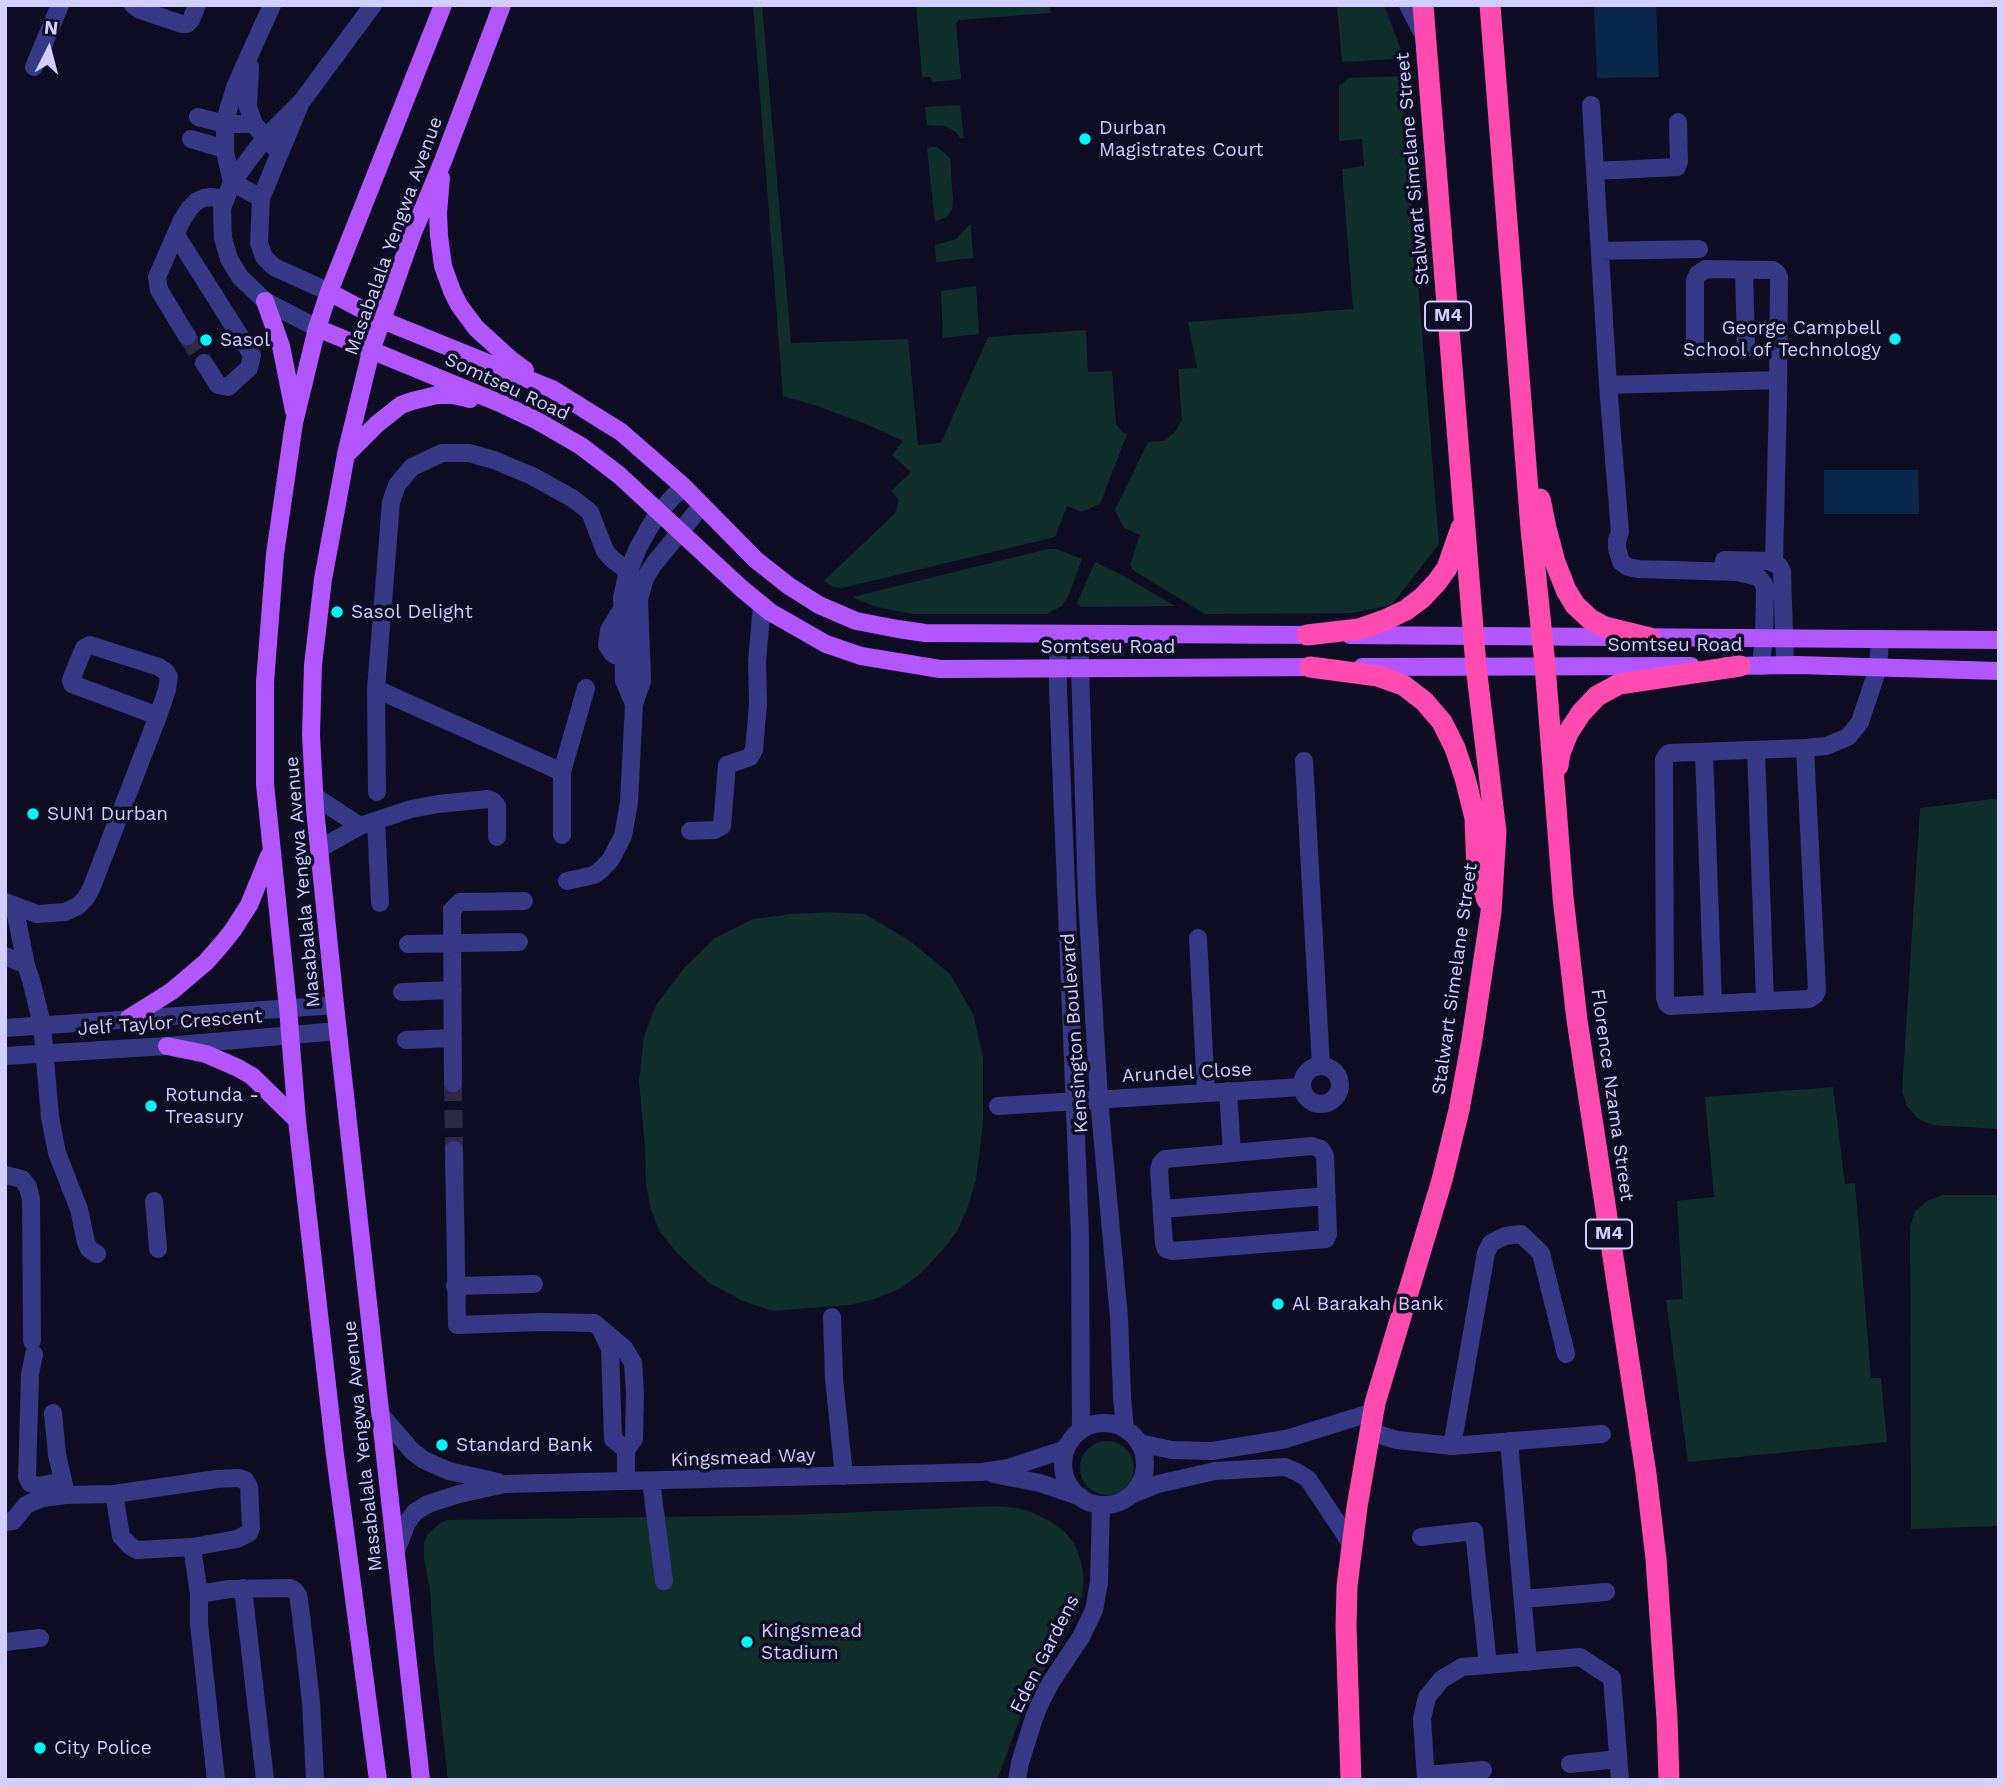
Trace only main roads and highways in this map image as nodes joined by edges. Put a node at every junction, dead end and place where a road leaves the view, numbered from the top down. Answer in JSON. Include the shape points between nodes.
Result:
{"nodes":[{"id":1,"x":443,"y":5,"type":"edge"},
{"id":2,"x":502,"y":5,"type":"edge"},
{"id":3,"x":1423,"y":5,"type":"edge"},
{"id":4,"x":1490,"y":5,"type":"edge"},
{"id":5,"x":443,"y":161,"type":"junction"},
{"id":6,"x":329,"y":292,"type":"junction"},
{"id":7,"x":265,"y":300,"type":"road end"},
{"id":8,"x":382,"y":320,"type":"junction"},
{"id":9,"x":317,"y":328,"type":"junction"},
{"id":10,"x":371,"y":351,"type":"junction"},
{"id":11,"x":552,"y":389,"type":"junction"},
{"id":12,"x":1521,"y":397,"type":"junction"},
{"id":13,"x":295,"y":418,"type":"junction"},
{"id":14,"x":536,"y":420,"type":"junction"},
{"id":15,"x":346,"y":454,"type":"junction"},
{"id":16,"x":1464,"y":517,"type":"junction"},
{"id":17,"x":1307,"y":635,"type":"junction"},
{"id":18,"x":1474,"y":637,"type":"junction"},
{"id":19,"x":1542,"y":637,"type":"junction"},
{"id":20,"x":1650,"y":638,"type":"junction"},
{"id":21,"x":1999,"y":639,"type":"edge"},
{"id":22,"x":1545,"y":665,"type":"junction"},
{"id":23,"x":1476,"y":666,"type":"junction"},
{"id":24,"x":1750,"y":666,"type":"junction"},
{"id":25,"x":1310,"y":667,"type":"junction"},
{"id":26,"x":1999,"y":671,"type":"edge"},
{"id":27,"x":1554,"y":790,"type":"junction"},
{"id":28,"x":272,"y":850,"type":"junction"},
{"id":29,"x":1491,"y":912,"type":"junction"},
{"id":30,"x":129,"y":1018,"type":"road end"},
{"id":31,"x":167,"y":1046,"type":"road end"},
{"id":32,"x":297,"y":1120,"type":"junction"},
{"id":33,"x":378,"y":1780,"type":"edge"},
{"id":34,"x":421,"y":1780,"type":"edge"},
{"id":35,"x":1351,"y":1780,"type":"edge"},
{"id":36,"x":1669,"y":1780,"type":"edge"}],
"edges":[{"from":1,"to":6,"type":"main road","name":"Masabalala Yengwa Avenue"},
{"from":2,"to":5,"type":"main road","name":"Masabalala Yengwa Avenue"},
{"from":3,"to":16,"type":"highway","name":"Stalwart Simelane Street","number":"M4"},
{"from":4,"to":12,"type":"highway","number":"M4"},
{"from":5,"to":8,"type":"main road","name":"Masabalala Yengwa Avenue"},
{"from":5,"to":11,"type":"main road","via":[[439,236],[452,291],[489,341]]},
{"from":6,"to":8,"type":"main road","name":"Somtseu Road"},
{"from":6,"to":9,"type":"main road","name":"Masabalala Yengwa Avenue"},
{"from":7,"to":13,"type":"main road","via":[[281,346]]},
{"from":8,"to":10,"type":"main road","name":"Masabalala Yengwa Avenue"},
{"from":8,"to":11,"type":"main road","name":"Somtseu Road"},
{"from":9,"to":10,"type":"main road","name":"Somtseu Road"},
{"from":9,"to":13,"type":"main road","name":"Masabalala Yengwa Avenue"},
{"from":10,"to":14,"type":"main road","name":"Somtseu Road"},
{"from":10,"to":15,"type":"main road","name":"Masabalala Yengwa Avenue"},
{"from":11,"to":17,"type":"main road","name":"Somtseu Road","via":[[621,432],[789,586],[856,621],[925,633]]},
{"from":12,"to":19,"type":"highway","number":"M4"},
{"from":12,"to":20,"type":"highway","via":[[1546,528],[1566,590],[1590,619]]},
{"from":13,"to":28,"type":"main road","name":"Masabalala Yengwa Avenue","via":[[275,554],[265,682],[265,785]]},
{"from":14,"to":15,"type":"main road","via":[[469,398],[425,397],[401,405]]},
{"from":14,"to":25,"type":"main road","name":"Somtseu Road","via":[[619,475],[770,612],[826,644],[861,656],[940,670]]},
{"from":15,"to":34,"type":"main road","name":"Masabalala Yengwa Avenue","via":[[313,665],[314,796]]},
{"from":16,"to":17,"type":"highway","via":[[1447,568],[1422,598],[1359,629]]},
{"from":16,"to":18,"type":"highway","name":"Stalwart Simelane Street","number":"M4"},
{"from":17,"to":18,"type":"main road","name":"Somtseu Road"},
{"from":18,"to":19,"type":"main road","name":"Somtseu Road"},
{"from":18,"to":23,"type":"highway","name":"Stalwart Simelane Street","number":"M4"},
{"from":19,"to":20,"type":"main road","name":"Somtseu Road"},
{"from":19,"to":22,"type":"highway","number":"M4"},
{"from":20,"to":21,"type":"main road","name":"Somtseu Road"},
{"from":22,"to":23,"type":"main road","name":"Somtseu Road"},
{"from":22,"to":24,"type":"main road","name":"Somtseu Road"},
{"from":22,"to":27,"type":"highway","name":"Florence Nzama Street","number":"M4"},
{"from":23,"to":25,"type":"main road","name":"Somtseu Road"},
{"from":23,"to":29,"type":"highway","name":"Stalwart Simelane Street","number":"M4","via":[[1496,832]]},
{"from":24,"to":26,"type":"main road","name":"Somtseu Road"},
{"from":24,"to":27,"type":"highway","via":[[1619,684],[1597,696],[1568,733]]},
{"from":25,"to":29,"type":"highway","via":[[1378,676],[1403,685],[1441,722],[1465,778],[1475,818],[1478,871]]},
{"from":27,"to":36,"type":"highway","name":"Florence Nzama Street","number":"M4","via":[[1577,1020],[1655,1547]]},
{"from":28,"to":30,"type":"main road","via":[[249,905],[221,945],[180,984]]},
{"from":28,"to":32,"type":"main road","name":"Masabalala Yengwa Avenue"},
{"from":29,"to":35,"type":"highway","name":"Stalwart Simelane Street","number":"M4","via":[[1459,1110],[1371,1422],[1347,1586]]},
{"from":31,"to":32,"type":"main road","via":[[206,1054],[238,1068]]},
{"from":32,"to":33,"type":"main road","name":"Masabalala Yengwa Avenue"}]}
